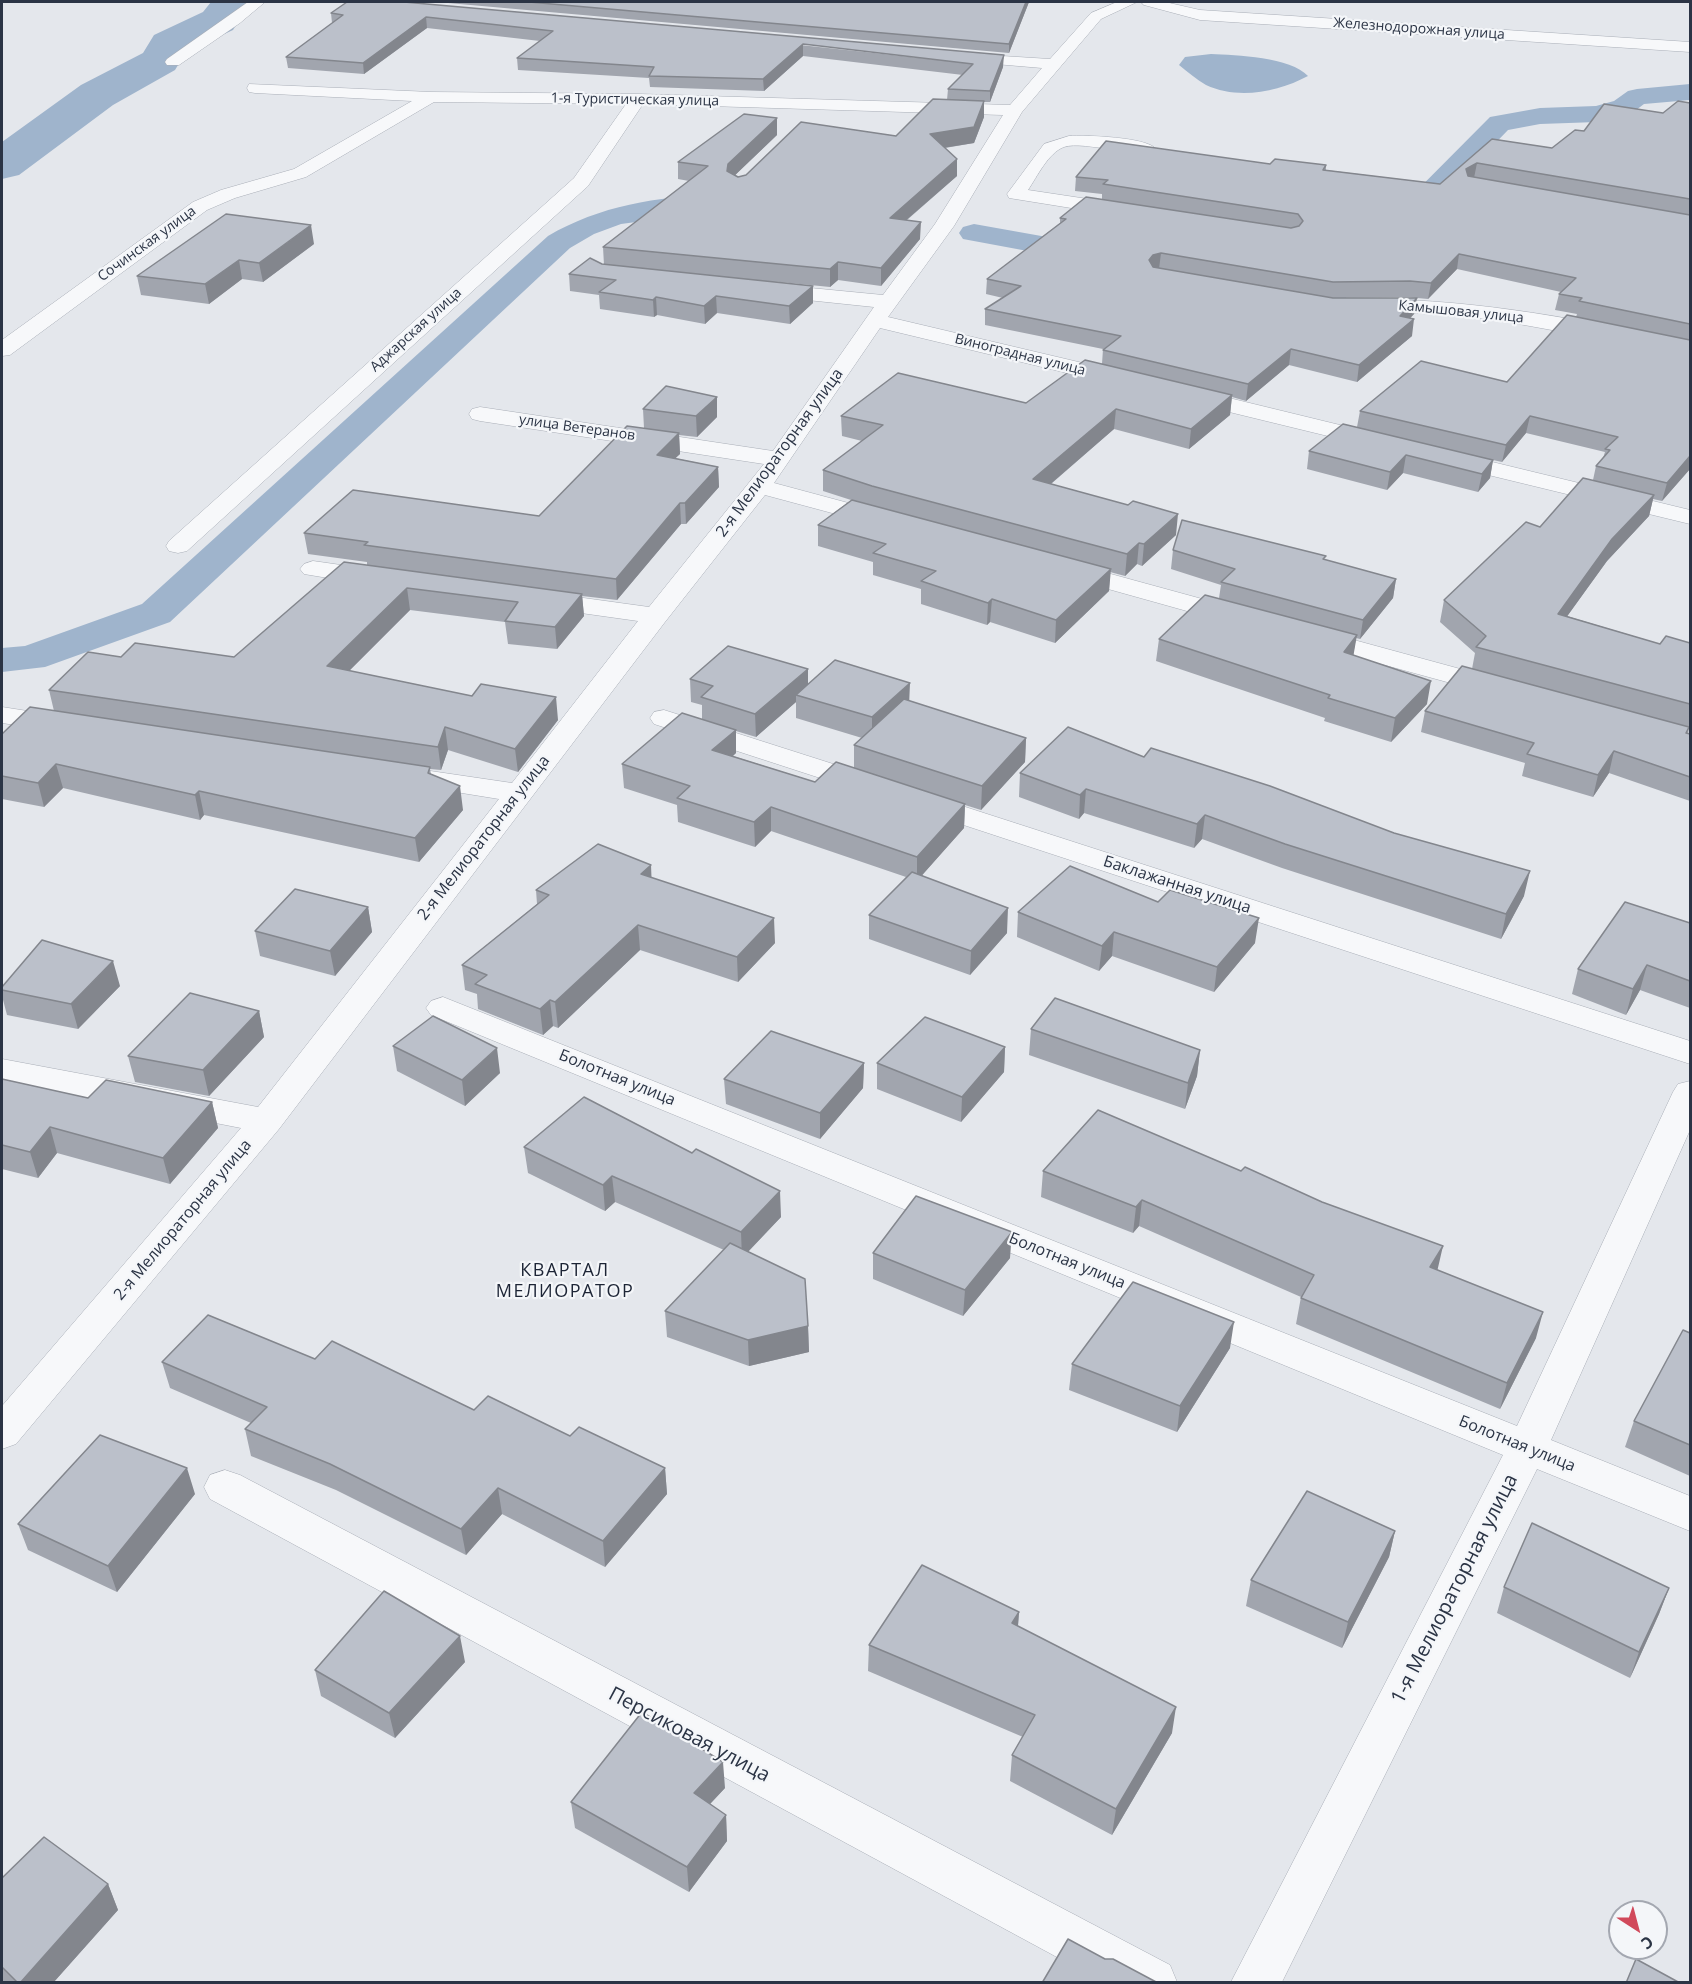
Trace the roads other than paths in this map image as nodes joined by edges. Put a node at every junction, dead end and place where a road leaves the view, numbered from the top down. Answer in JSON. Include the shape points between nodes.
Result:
{"nodes":[{"id":1,"x":257,"y":2,"type":"edge"},
{"id":2,"x":1129,"y":2,"type":"edge"},
{"id":3,"x":1149,"y":2,"type":"edge"},
{"id":4,"x":1690,"y":47,"type":"edge"},
{"id":5,"x":946,"y":54,"type":"edge"},
{"id":6,"x":173,"y":62,"type":"dead end"},
{"id":7,"x":1052,"y":64,"type":"junction"},
{"id":8,"x":255,"y":88,"type":"dead end"},
{"id":9,"x":431,"y":97,"type":"junction"},
{"id":10,"x":638,"y":99,"type":"junction"},
{"id":11,"x":821,"y":105,"type":"junction"},
{"id":12,"x":1015,"y":110,"type":"junction"},
{"id":13,"x":805,"y":121,"type":"edge"},
{"id":14,"x":1164,"y":151,"type":"edge"},
{"id":15,"x":968,"y":188,"type":"junction"},
{"id":16,"x":1016,"y":194,"type":"junction"},
{"id":17,"x":1141,"y":213,"type":"edge"},
{"id":18,"x":746,"y":288,"type":"edge"},
{"id":19,"x":1353,"y":306,"type":"edge"},
{"id":20,"x":881,"y":311,"type":"junction"},
{"id":21,"x":1690,"y":349,"type":"edge"},
{"id":22,"x":2,"y":350,"type":"edge"},
{"id":23,"x":1143,"y":385,"type":"edge"},
{"id":24,"x":1166,"y":390,"type":"edge"},
{"id":25,"x":480,"y":414,"type":"dead end"},
{"id":26,"x":1399,"y":447,"type":"edge"},
{"id":27,"x":1423,"y":452,"type":"edge"},
{"id":28,"x":780,"y":459,"type":"junction"},
{"id":29,"x":760,"y":486,"type":"junction"},
{"id":30,"x":1690,"y":517,"type":"edge"},
{"id":31,"x":910,"y":527,"type":"edge"},
{"id":32,"x":178,"y":546,"type":"dead end"},
{"id":33,"x":1047,"y":565,"type":"edge"},
{"id":34,"x":313,"y":569,"type":"dead end"},
{"id":35,"x":396,"y":580,"type":"edge"},
{"id":36,"x":514,"y":597,"type":"edge"},
{"id":37,"x":657,"y":616,"type":"junction"},
{"id":38,"x":1518,"y":693,"type":"edge"},
{"id":39,"x":2,"y":714,"type":"edge"},
{"id":40,"x":664,"y":718,"type":"dead end"},
{"id":41,"x":84,"y":727,"type":"edge"},
{"id":42,"x":389,"y":774,"type":"edge"},
{"id":43,"x":519,"y":794,"type":"junction"},
{"id":44,"x":443,"y":1008,"type":"dead end"},
{"id":45,"x":1690,"y":1053,"type":"edge"},
{"id":46,"x":2,"y":1070,"type":"edge"},
{"id":47,"x":1690,"y":1092,"type":"edge"},
{"id":48,"x":267,"y":1121,"type":"junction"},
{"id":49,"x":2,"y":1433,"type":"edge"},
{"id":50,"x":1527,"y":1448,"type":"junction"},
{"id":51,"x":225,"y":1487,"type":"dead end"},
{"id":52,"x":1690,"y":1515,"type":"edge"},
{"id":53,"x":1152,"y":1983,"type":"edge"},
{"id":54,"x":1256,"y":1983,"type":"edge"}],
"edges":[{"from":1,"to":6,"type":"street"},
{"from":2,"to":7,"type":"street","name":"2-я Мелиораторная улица","via":[[1096,16]]},
{"from":3,"to":4,"type":"street","name":"Железнодорожная улица","via":[[1200,15]]},
{"from":5,"to":7,"type":"street"},
{"from":7,"to":12,"type":"street","name":"2-я Мелиораторная улица"},
{"from":8,"to":9,"type":"street","name":"1-я Туристическая улица"},
{"from":9,"to":10,"type":"street","name":"1-я Туристическая улица"},
{"from":9,"to":22,"type":"street","name":"Сочинская улица","via":[[300,173],[200,206]]},
{"from":10,"to":11,"type":"street","name":"1-я Туристическая улица"},
{"from":10,"to":32,"type":"street","name":"Аджарская улица","via":[[581,182]]},
{"from":11,"to":12,"type":"street","name":"1-я Туристическая улица"},
{"from":11,"to":13,"type":"street"},
{"from":12,"to":15,"type":"street","name":"2-я Мелиораторная улица"},
{"from":14,"to":16,"type":"street","via":[[1064,141],[1051,147]]},
{"from":15,"to":16,"type":"street"},
{"from":15,"to":20,"type":"street","name":"2-я Мелиораторная улица"},
{"from":16,"to":17,"type":"street"},
{"from":18,"to":20,"type":"street","name":"Виноградная улица"},
{"from":19,"to":21,"type":"street","name":"Камышовая улица","via":[[1407,305],[1563,323]]},
{"from":20,"to":23,"type":"street","name":"Виноградная улица"},
{"from":20,"to":28,"type":"street","name":"2-я Мелиораторная улица"},
{"from":24,"to":26,"type":"street"},
{"from":25,"to":28,"type":"street","name":"улица Ветеранов"},
{"from":27,"to":30,"type":"street"},
{"from":28,"to":29,"type":"street","name":"2-я Мелиораторная улица"},
{"from":29,"to":31,"type":"street"},
{"from":29,"to":37,"type":"street","name":"2-я Мелиораторная улица"},
{"from":33,"to":38,"type":"street"},
{"from":34,"to":35,"type":"street"},
{"from":36,"to":37,"type":"street"},
{"from":37,"to":43,"type":"street","name":"2-я Мелиораторная улица"},
{"from":39,"to":41,"type":"street"},
{"from":40,"to":45,"type":"street","name":"Баклажанная улица"},
{"from":42,"to":43,"type":"street"},
{"from":43,"to":48,"type":"street","name":"2-я Мелиораторная улица"},
{"from":44,"to":50,"type":"street","name":"Болотная улица"},
{"from":46,"to":48,"type":"street"},
{"from":47,"to":50,"type":"street","name":"1-я Мелиораторная улица"},
{"from":48,"to":49,"type":"street","name":"2-я Мелиораторная улица"},
{"from":50,"to":52,"type":"street","name":"Болотная улица"},
{"from":50,"to":54,"type":"street","name":"1-я Мелиораторная улица"},
{"from":51,"to":53,"type":"street","name":"Персиковая улица"}]}
